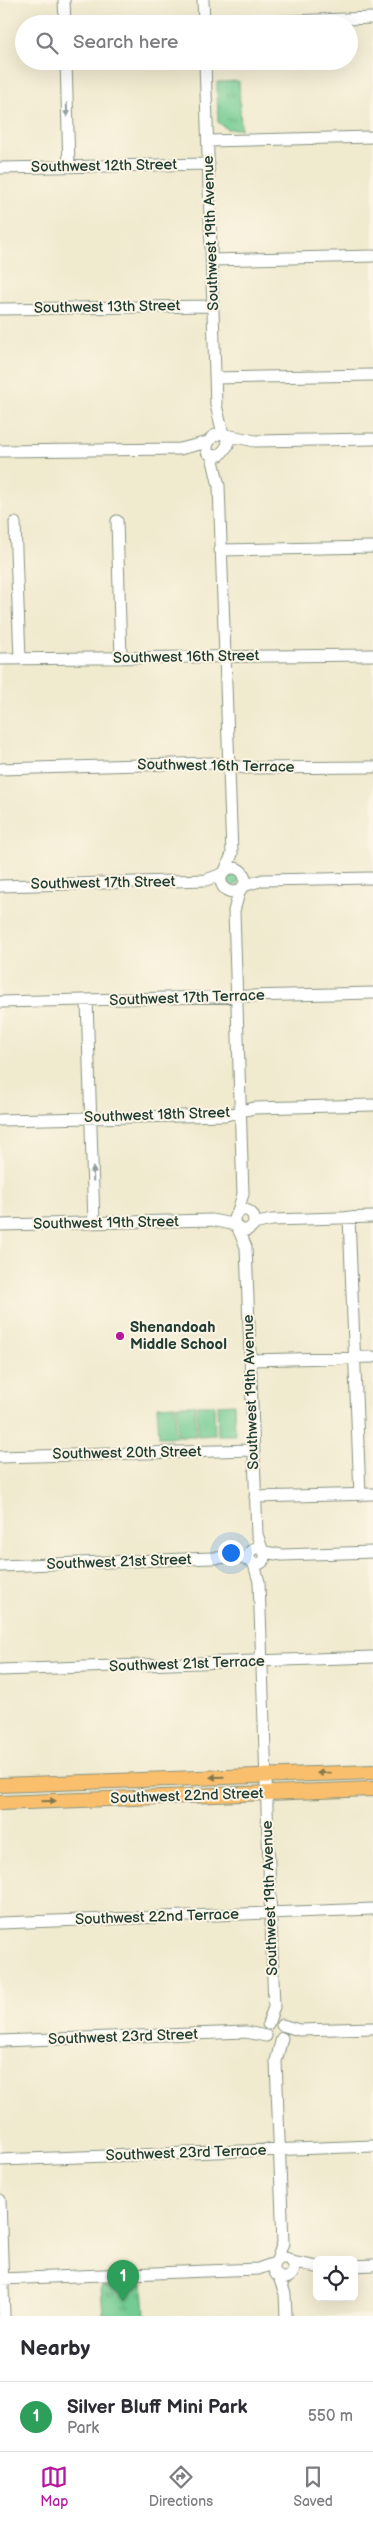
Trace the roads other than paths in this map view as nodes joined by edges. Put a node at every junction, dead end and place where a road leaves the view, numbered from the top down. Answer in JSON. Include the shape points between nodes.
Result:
{"nodes":[{"id":1,"x":64,"y":0,"type":"edge"},
{"id":2,"x":203,"y":0,"type":"edge"},
{"id":3,"x":65,"y":15,"type":"edge"},
{"id":4,"x":204,"y":15,"type":"edge"},
{"id":5,"x":373,"y":18,"type":"edge"},
{"id":6,"x":358,"y":19,"type":"edge"},
{"id":7,"x":66,"y":70,"type":"edge"},
{"id":8,"x":205,"y":70,"type":"edge"},
{"id":9,"x":373,"y":136,"type":"edge"},
{"id":10,"x":208,"y":141,"type":"junction"},
{"id":11,"x":209,"y":164,"type":"junction"},
{"id":12,"x":69,"y":167,"type":"junction"},
{"id":13,"x":0,"y":168,"type":"edge"},
{"id":14,"x":373,"y":256,"type":"edge"},
{"id":15,"x":212,"y":260,"type":"junction"},
{"id":16,"x":213,"y":306,"type":"junction"},
{"id":17,"x":0,"y":309,"type":"edge"},
{"id":18,"x":373,"y":375,"type":"edge"},
{"id":19,"x":215,"y":378,"type":"junction"},
{"id":20,"x":217,"y":437,"type":"junction"},
{"id":21,"x":373,"y":438,"type":"edge"},
{"id":22,"x":255,"y":441,"type":"junction"},
{"id":23,"x":180,"y":448,"type":"junction"},
{"id":24,"x":0,"y":451,"type":"edge"},
{"id":25,"x":218,"y":453,"type":"junction"},
{"id":26,"x":117,"y":521,"type":"dead end"},
{"id":27,"x":16,"y":523,"type":"dead end"},
{"id":28,"x":373,"y":547,"type":"edge"},
{"id":29,"x":220,"y":550,"type":"junction"},
{"id":30,"x":373,"y":655,"type":"edge"},
{"id":31,"x":225,"y":657,"type":"junction"},
{"id":32,"x":121,"y":658,"type":"junction"},
{"id":33,"x":0,"y":659,"type":"edge"},
{"id":34,"x":20,"y":659,"type":"junction"},
{"id":35,"x":228,"y":766,"type":"junction"},
{"id":36,"x":373,"y":767,"type":"edge"},
{"id":37,"x":0,"y":769,"type":"edge"},
{"id":38,"x":232,"y":854,"type":"junction"},
{"id":39,"x":241,"y":872,"type":"junction"},
{"id":40,"x":373,"y":878,"type":"edge"},
{"id":41,"x":224,"y":880,"type":"junction"},
{"id":42,"x":263,"y":880,"type":"junction"},
{"id":43,"x":0,"y":886,"type":"edge"},
{"id":44,"x":241,"y":888,"type":"junction"},
{"id":45,"x":234,"y":911,"type":"junction"},
{"id":46,"x":373,"y":993,"type":"edge"},
{"id":47,"x":236,"y":997,"type":"junction"},
{"id":48,"x":87,"y":1000,"type":"junction"},
{"id":49,"x":0,"y":1002,"type":"edge"},
{"id":50,"x":373,"y":1105,"type":"edge"},
{"id":51,"x":240,"y":1112,"type":"junction"},
{"id":52,"x":92,"y":1118,"type":"junction"},
{"id":53,"x":0,"y":1120,"type":"edge"},
{"id":54,"x":246,"y":1217,"type":"junction"},
{"id":55,"x":373,"y":1217,"type":"edge"},
{"id":56,"x":349,"y":1218,"type":"junction"},
{"id":57,"x":212,"y":1220,"type":"junction"},
{"id":58,"x":94,"y":1223,"type":"junction"},
{"id":59,"x":0,"y":1225,"type":"edge"},
{"id":60,"x":237,"y":1227,"type":"junction"},
{"id":61,"x":246,"y":1247,"type":"junction"},
{"id":62,"x":354,"y":1357,"type":"junction"},
{"id":63,"x":373,"y":1357,"type":"edge"},
{"id":64,"x":250,"y":1360,"type":"junction"},
{"id":65,"x":253,"y":1450,"type":"junction"},
{"id":66,"x":0,"y":1457,"type":"edge"},
{"id":67,"x":373,"y":1494,"type":"edge"},
{"id":68,"x":360,"y":1495,"type":"junction"},
{"id":69,"x":255,"y":1497,"type":"junction"},
{"id":70,"x":373,"y":1552,"type":"edge"},
{"id":71,"x":258,"y":1556,"type":"junction"},
{"id":72,"x":0,"y":1566,"type":"edge"},
{"id":73,"x":373,"y":1657,"type":"edge"},
{"id":74,"x":262,"y":1661,"type":"junction"},
{"id":75,"x":0,"y":1670,"type":"edge"},
{"id":76,"x":373,"y":1772,"type":"edge"},
{"id":77,"x":266,"y":1775,"type":"junction"},
{"id":78,"x":0,"y":1785,"type":"edge"},
{"id":79,"x":373,"y":1789,"type":"edge"},
{"id":80,"x":266,"y":1793,"type":"junction"},
{"id":81,"x":0,"y":1803,"type":"edge"},
{"id":82,"x":373,"y":1909,"type":"edge"},
{"id":83,"x":271,"y":1913,"type":"junction"},
{"id":84,"x":0,"y":1922,"type":"edge"},
{"id":85,"x":274,"y":2007,"type":"junction"},
{"id":86,"x":373,"y":2028,"type":"edge"},
{"id":87,"x":267,"y":2031,"type":"junction"},
{"id":88,"x":282,"y":2031,"type":"junction"},
{"id":89,"x":0,"y":2041,"type":"edge"},
{"id":90,"x":276,"y":2056,"type":"junction"},
{"id":91,"x":373,"y":2146,"type":"edge"},
{"id":92,"x":279,"y":2150,"type":"junction"},
{"id":93,"x":0,"y":2160,"type":"edge"},
{"id":94,"x":0,"y":2200,"type":"edge"},
{"id":95,"x":373,"y":2265,"type":"edge"},
{"id":96,"x":358,"y":2266,"type":"edge"},
{"id":97,"x":313,"y":2267,"type":"edge"},
{"id":98,"x":284,"y":2268,"type":"junction"},
{"id":99,"x":1,"y":2278,"type":"edge"},
{"id":100,"x":4,"y":2316,"type":"edge"},
{"id":101,"x":286,"y":2316,"type":"edge"}],
"edges":[{"from":1,"to":3,"type":"street"},
{"from":2,"to":4,"type":"street"},
{"from":5,"to":6,"type":"street"},
{"from":7,"to":12,"type":"street","one_way":true},
{"from":8,"to":10,"type":"street","name":"Southwest 19th Avenue"},
{"from":9,"to":10,"type":"street"},
{"from":10,"to":11,"type":"street","name":"Southwest 19th Avenue"},
{"from":11,"to":12,"type":"street","name":"Southwest 12th Street"},
{"from":11,"to":15,"type":"street","name":"Southwest 19th Avenue"},
{"from":12,"to":13,"type":"street","name":"Southwest 12th Street"},
{"from":14,"to":15,"type":"street"},
{"from":15,"to":16,"type":"street","name":"Southwest 19th Avenue"},
{"from":16,"to":17,"type":"street","name":"Southwest 13th Street"},
{"from":16,"to":19,"type":"street","name":"Southwest 19th Avenue"},
{"from":18,"to":19,"type":"street"},
{"from":19,"to":20,"type":"street","name":"Southwest 19th Avenue"},
{"from":20,"to":22,"type":"street"},
{"from":20,"to":23,"type":"street"},
{"from":20,"to":25,"type":"street","via":[[207,448]]},
{"from":20,"to":25,"type":"street","via":[[228,441]]},
{"from":21,"to":22,"type":"street"},
{"from":22,"to":25,"type":"street"},
{"from":23,"to":24,"type":"street"},
{"from":23,"to":25,"type":"street"},
{"from":25,"to":29,"type":"street"},
{"from":26,"to":32,"type":"street"},
{"from":27,"to":34,"type":"street"},
{"from":28,"to":29,"type":"street"},
{"from":29,"to":31,"type":"street"},
{"from":30,"to":31,"type":"street","name":"Southwest 16th Street"},
{"from":31,"to":32,"type":"street","name":"Southwest 16th Street"},
{"from":31,"to":35,"type":"street"},
{"from":32,"to":34,"type":"street","name":"Southwest 16th Street"},
{"from":33,"to":34,"type":"street","name":"Southwest 16th Street"},
{"from":35,"to":36,"type":"street","name":"Southwest 16th Terrace"},
{"from":35,"to":37,"type":"street","name":"Southwest 16th Terrace","via":[[212,763]]},
{"from":35,"to":38,"type":"street"},
{"from":38,"to":39,"type":"street"},
{"from":38,"to":41,"type":"street"},
{"from":39,"to":41,"type":"street","via":[[232,868]]},
{"from":39,"to":42,"type":"street"},
{"from":39,"to":44,"type":"street","name":"Southwest 19th Avenue"},
{"from":40,"to":42,"type":"street"},
{"from":41,"to":43,"type":"street","name":"Southwest 17th Street"},
{"from":41,"to":44,"type":"street","via":[[233,892]]},
{"from":41,"to":45,"type":"street","name":"Southwest 19th Avenue"},
{"from":42,"to":44,"type":"street"},
{"from":44,"to":45,"type":"street","name":"Southwest 19th Avenue"},
{"from":45,"to":47,"type":"street","name":"Southwest 19th Avenue"},
{"from":46,"to":47,"type":"street","name":"Southwest 17th Terrace"},
{"from":47,"to":48,"type":"street","name":"Southwest 17th Terrace"},
{"from":47,"to":51,"type":"street","name":"Southwest 19th Avenue"},
{"from":48,"to":49,"type":"street","name":"Southwest 17th Terrace"},
{"from":48,"to":52,"type":"street"},
{"from":50,"to":51,"type":"street","name":"Southwest 18th Street","via":[[254,1108]]},
{"from":51,"to":52,"type":"street","name":"Southwest 18th Street"},
{"from":51,"to":54,"type":"street","name":"Southwest 19th Avenue"},
{"from":52,"to":53,"type":"street","name":"Southwest 18th Street"},
{"from":58,"to":52,"type":"street","one_way":true},
{"from":54,"to":56,"type":"street","via":[[272,1220]]},
{"from":54,"to":57,"type":"street","name":"Southwest 19th Street"},
{"from":54,"to":60,"type":"street","via":[[234,1219]]},
{"from":54,"to":61,"type":"street","name":"Southwest 19th Avenue"},
{"from":55,"to":56,"type":"street"},
{"from":56,"to":62,"type":"street"},
{"from":57,"to":58,"type":"street","name":"Southwest 19th Street"},
{"from":57,"to":60,"type":"street","name":"Southwest 19th Street"},
{"from":58,"to":59,"type":"street","name":"Southwest 19th Street"},
{"from":60,"to":61,"type":"street","name":"Southwest 19th Avenue"},
{"from":61,"to":64,"type":"street","name":"Southwest 19th Avenue"},
{"from":62,"to":63,"type":"street"},
{"from":62,"to":64,"type":"street"},
{"from":62,"to":68,"type":"street"},
{"from":64,"to":65,"type":"street","name":"Southwest 19th Avenue"},
{"from":65,"to":66,"type":"street","name":"Southwest 20th Street"},
{"from":65,"to":69,"type":"street","name":"Southwest 19th Avenue"},
{"from":67,"to":68,"type":"street"},
{"from":68,"to":69,"type":"street"},
{"from":69,"to":71,"type":"street","name":"Southwest 19th Avenue"},
{"from":70,"to":71,"type":"street","name":"Southwest 21st Street"},
{"from":71,"to":72,"type":"street","name":"Southwest 21st Street"},
{"from":71,"to":74,"type":"street","name":"Southwest 19th Avenue"},
{"from":73,"to":74,"type":"street","name":"Southwest 21st Terrace"},
{"from":74,"to":75,"type":"street","name":"Southwest 21st Terrace"},
{"from":74,"to":77,"type":"street","name":"Southwest 19th Avenue"},
{"from":76,"to":77,"type":"main road","name":"Southwest 22nd Street","one_way":true},
{"from":77,"to":78,"type":"main road","name":"Southwest 22nd Street","one_way":true},
{"from":77,"to":80,"type":"street","name":"Southwest 19th Avenue"},
{"from":79,"to":80,"type":"main road","name":"Southwest 22nd Street"},
{"from":81,"to":80,"type":"main road","name":"Southwest 22nd Street","one_way":true},
{"from":80,"to":83,"type":"street","name":"Southwest 19th Avenue"},
{"from":82,"to":83,"type":"street","name":"Southwest 22nd Terrace"},
{"from":83,"to":84,"type":"street","name":"Southwest 22nd Terrace"},
{"from":83,"to":85,"type":"street","name":"Southwest 19th Avenue"},
{"from":85,"to":87,"type":"street","name":"Southwest 19th Avenue"},
{"from":85,"to":88,"type":"street","name":"Southwest 19th Avenue"},
{"from":86,"to":88,"type":"street"},
{"from":87,"to":88,"type":"street","via":[[274,2021]]},
{"from":87,"to":88,"type":"street","via":[[276,2041]]},
{"from":87,"to":89,"type":"street","name":"Southwest 23rd Street"},
{"from":87,"to":90,"type":"street"},
{"from":88,"to":90,"type":"street"},
{"from":90,"to":92,"type":"street"},
{"from":91,"to":92,"type":"street","name":"Southwest 23rd Terrace"},
{"from":92,"to":93,"type":"street","name":"Southwest 23rd Terrace"},
{"from":92,"to":98,"type":"street"},
{"from":94,"to":99,"type":"street"},
{"from":95,"to":96,"type":"street"},
{"from":97,"to":98,"type":"street"},
{"from":98,"to":99,"type":"street"},
{"from":98,"to":101,"type":"street"},
{"from":99,"to":100,"type":"street"}]}
